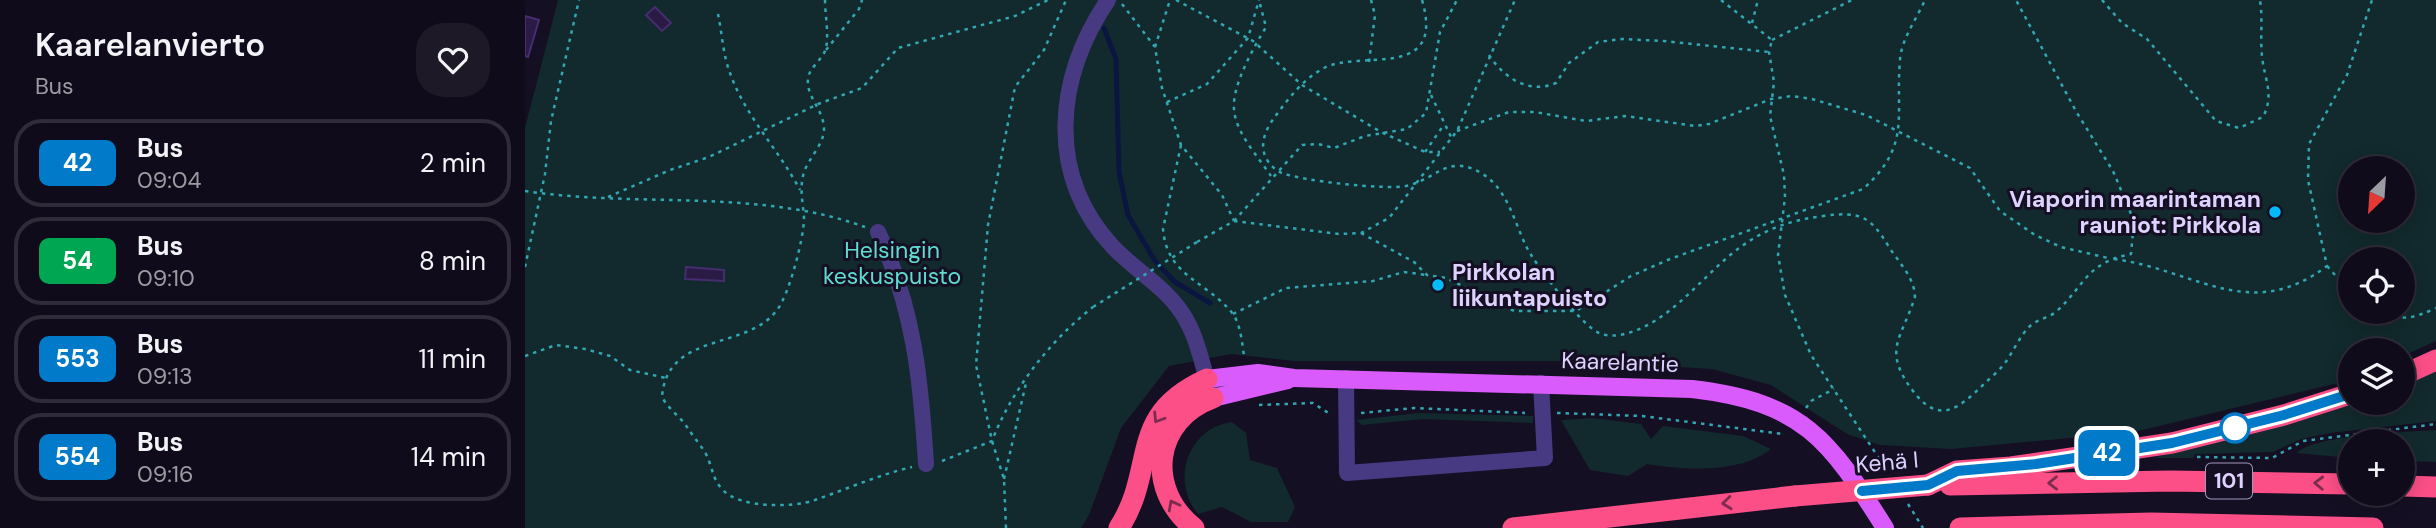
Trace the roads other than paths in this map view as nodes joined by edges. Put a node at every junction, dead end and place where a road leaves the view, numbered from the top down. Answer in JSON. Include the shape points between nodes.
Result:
{"nodes":[{"id":1,"x":1108,"y":0,"type":"edge"},
{"id":2,"x":878,"y":232,"type":"road end"},
{"id":3,"x":2436,"y":359,"type":"edge"},
{"id":4,"x":2415,"y":369,"type":"edge"},
{"id":5,"x":1346,"y":378,"type":"junction"},
{"id":6,"x":1541,"y":383,"type":"junction"},
{"id":7,"x":1210,"y":388,"type":"junction"},
{"id":8,"x":2338,"y":398,"type":"edge"},
{"id":9,"x":926,"y":464,"type":"road end"},
{"id":10,"x":2338,"y":484,"type":"edge"},
{"id":11,"x":1928,"y":485,"type":"junction"},
{"id":12,"x":2415,"y":486,"type":"edge"},
{"id":13,"x":2436,"y":487,"type":"edge"},
{"id":14,"x":1119,"y":528,"type":"edge"},
{"id":15,"x":1194,"y":528,"type":"edge"},
{"id":16,"x":1513,"y":528,"type":"edge"},
{"id":17,"x":1885,"y":528,"type":"edge"},
{"id":18,"x":1960,"y":528,"type":"edge"},
{"id":19,"x":2373,"y":528,"type":"edge"}],
"edges":[{"from":1,"to":7,"type":"street","via":[[1089,27],[1070,79],[1065,108],[1070,167],[1080,197],[1102,235],[1180,311],[1198,344]]},
{"from":2,"to":9,"type":"street","via":[[910,318],[922,387]]},
{"from":3,"to":4,"type":"highway"},
{"from":5,"to":6,"type":"main road","name":"Kaarelantie"},
{"from":5,"to":6,"type":"street","via":[[1347,473],[1545,458]]},
{"from":5,"to":7,"type":"main road","name":"Kaarelantie","via":[[1294,378]]},
{"from":6,"to":17,"type":"main road","name":"Kaarelantie","via":[[1719,392],[1762,403],[1824,440],[1843,461]]},
{"from":7,"to":14,"type":"highway","one_way":true,"via":[[1185,389],[1157,417],[1146,442],[1133,502]]},
{"from":15,"to":7,"type":"highway","one_way":true,"via":[[1170,503],[1161,460],[1172,428]]},
{"from":8,"to":11,"type":"highway","via":[[2172,443],[1957,471]]},
{"from":10,"to":11,"type":"highway","name":"Kehä I","number":"101","one_way":true},
{"from":11,"to":16,"type":"highway","name":"Kehä I","number":"101","one_way":true,"bridge":true},
{"from":12,"to":13,"type":"highway"},
{"from":18,"to":19,"type":"highway","number":"101","via":[[2151,523]]}]}
